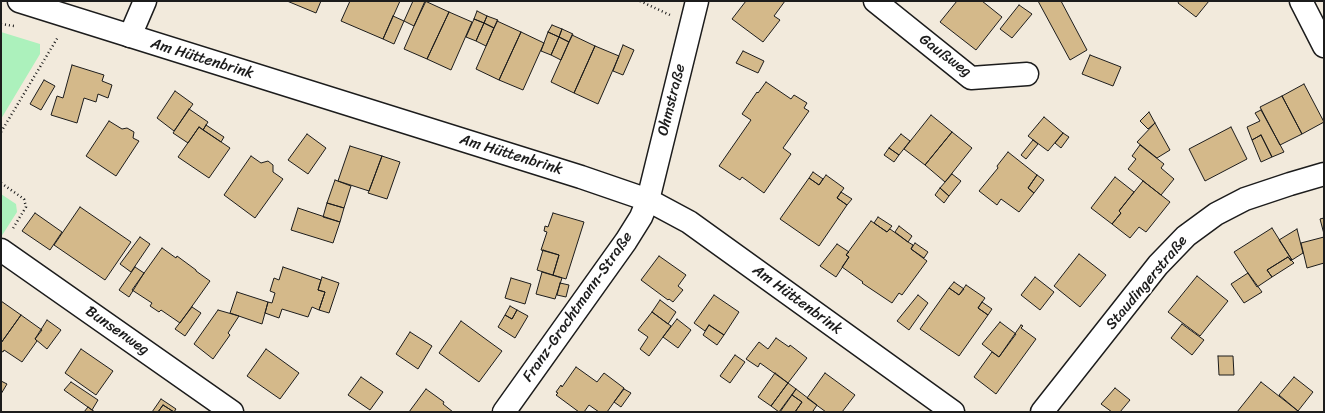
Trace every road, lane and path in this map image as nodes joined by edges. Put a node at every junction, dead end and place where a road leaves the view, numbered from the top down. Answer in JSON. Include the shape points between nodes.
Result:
{"nodes":[{"id":1,"x":19,"y":1,"type":"edge"},
{"id":2,"x":145,"y":1,"type":"edge"},
{"id":3,"x":640,"y":1,"type":"edge"},
{"id":4,"x":696,"y":1,"type":"edge"},
{"id":5,"x":875,"y":1,"type":"edge"},
{"id":6,"x":1301,"y":1,"type":"edge"},
{"id":7,"x":691,"y":24,"type":"junction"},
{"id":8,"x":61,"y":32,"type":"dead end"},
{"id":9,"x":130,"y":36,"type":"junction"},
{"id":10,"x":1324,"y":46,"type":"edge"},
{"id":11,"x":1026,"y":74,"type":"dead end"},
{"id":12,"x":1,"y":132,"type":"edge"},
{"id":13,"x":1324,"y":174,"type":"edge"},
{"id":14,"x":1,"y":183,"type":"edge"},
{"id":15,"x":648,"y":200,"type":"junction"},
{"id":16,"x":5,"y":241,"type":"edge"},
{"id":17,"x":232,"y":412,"type":"edge"},
{"id":18,"x":504,"y":412,"type":"edge"},
{"id":19,"x":953,"y":412,"type":"edge"},
{"id":20,"x":1042,"y":412,"type":"edge"}],
"edges":[{"from":1,"to":9,"type":"street","name":"Am Hüttenbrink"},
{"from":2,"to":9,"type":"street"},
{"from":3,"to":7,"type":"path"},
{"from":4,"to":7,"type":"street","name":"Ohmstraße"},
{"from":5,"to":11,"type":"street","name":"Gaußweg","via":[[971,78]]},
{"from":6,"to":10,"type":"street"},
{"from":7,"to":15,"type":"street","name":"Ohmstraße"},
{"from":8,"to":12,"type":"path"},
{"from":9,"to":15,"type":"street","name":"Am Hüttenbrink"},
{"from":13,"to":20,"type":"street","name":"Staudingerstraße","via":[[1245,199],[1216,214],[1186,236],[1158,265]]},
{"from":14,"to":16,"type":"path","via":[[24,200],[26,207]]},
{"from":15,"to":18,"type":"street","name":"Franz-Grochtmann-Straße","via":[[626,241]]},
{"from":15,"to":19,"type":"street","name":"Am Hüttenbrink","via":[[689,222]]},
{"from":16,"to":17,"type":"street","name":"Bunsenweg"}]}
